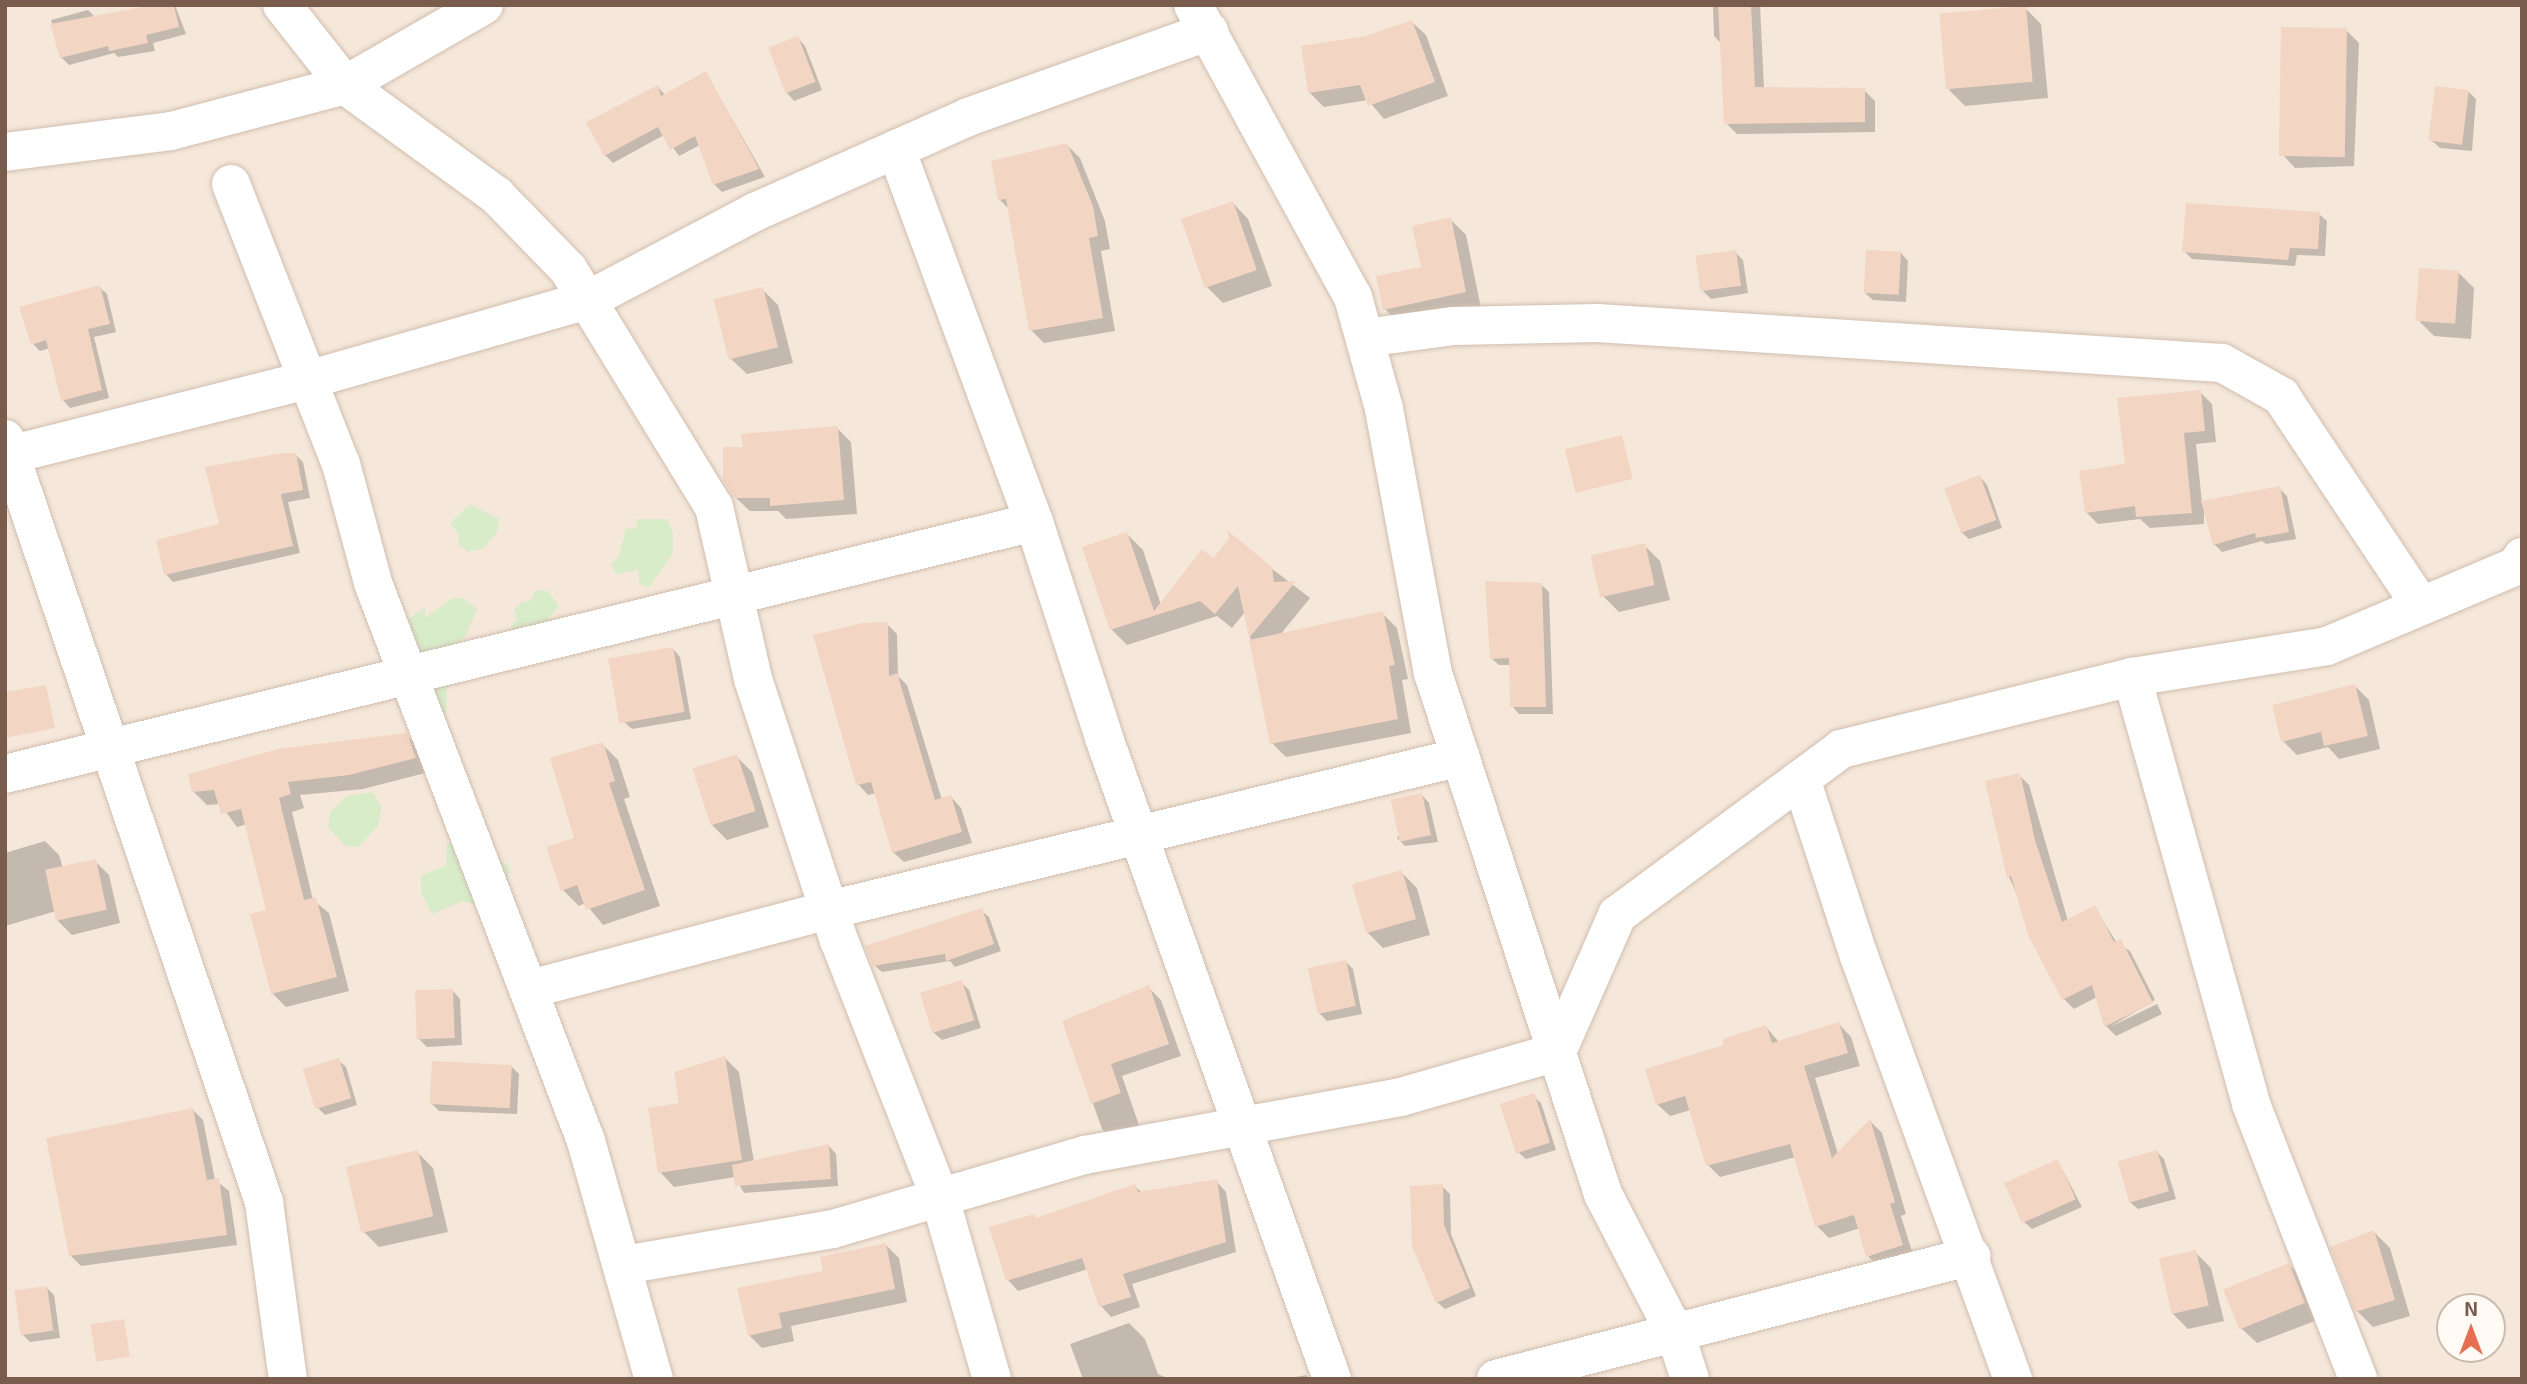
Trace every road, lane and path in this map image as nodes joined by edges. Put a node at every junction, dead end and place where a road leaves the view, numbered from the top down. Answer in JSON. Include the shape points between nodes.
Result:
{"nodes":[{"id":1,"x":282,"y":5,"type":"edge"},
{"id":2,"x":484,"y":5,"type":"edge"},
{"id":3,"x":1201,"y":18,"type":"edge"},
{"id":4,"x":345,"y":85,"type":"junction"},
{"id":5,"x":897,"y":149,"type":"junction"},
{"id":6,"x":5,"y":152,"type":"edge"},
{"id":7,"x":231,"y":184,"type":"dead end"},
{"id":8,"x":588,"y":300,"type":"junction"},
{"id":9,"x":1365,"y":338,"type":"junction"},
{"id":10,"x":307,"y":380,"type":"junction"},
{"id":11,"x":7,"y":450,"type":"edge"},
{"id":12,"x":1034,"y":522,"type":"junction"},
{"id":13,"x":2522,"y":557,"type":"edge"},
{"id":14,"x":734,"y":594,"type":"junction"},
{"id":15,"x":2421,"y":607,"type":"junction"},
{"id":16,"x":409,"y":675,"type":"junction"},
{"id":17,"x":2132,"y":677,"type":"junction"},
{"id":18,"x":111,"y":748,"type":"junction"},
{"id":19,"x":1461,"y":757,"type":"junction"},
{"id":20,"x":5,"y":774,"type":"edge"},
{"id":21,"x":1801,"y":779,"type":"junction"},
{"id":22,"x":1139,"y":836,"type":"junction"},
{"id":23,"x":829,"y":910,"type":"junction"},
{"id":24,"x":530,"y":989,"type":"junction"},
{"id":25,"x":1557,"y":1052,"type":"junction"},
{"id":26,"x":1244,"y":1126,"type":"junction"},
{"id":27,"x":940,"y":1198,"type":"junction"},
{"id":28,"x":1971,"y":1256,"type":"junction"},
{"id":29,"x":624,"y":1265,"type":"junction"},
{"id":30,"x":1675,"y":1333,"type":"junction"},
{"id":31,"x":288,"y":1379,"type":"edge"},
{"id":32,"x":654,"y":1379,"type":"edge"},
{"id":33,"x":992,"y":1379,"type":"edge"},
{"id":34,"x":1332,"y":1379,"type":"edge"},
{"id":35,"x":1496,"y":1379,"type":"edge"},
{"id":36,"x":1690,"y":1379,"type":"edge"},
{"id":37,"x":2013,"y":1379,"type":"edge"},
{"id":38,"x":2358,"y":1379,"type":"edge"}],
"edges":[{"from":1,"to":4,"type":"street"},
{"from":2,"to":4,"type":"street"},
{"from":3,"to":5,"type":"street"},
{"from":3,"to":9,"type":"street","via":[[1353,297]]},
{"from":4,"to":6,"type":"street","via":[[171,131]]},
{"from":4,"to":8,"type":"street","via":[[497,196],[568,269]]},
{"from":5,"to":8,"type":"street","via":[[755,212]]},
{"from":5,"to":12,"type":"street"},
{"from":7,"to":10,"type":"street"},
{"from":8,"to":10,"type":"street"},
{"from":8,"to":14,"type":"street","via":[[714,507]]},
{"from":9,"to":15,"type":"street","via":[[1454,326],[1597,323],[2222,363],[2281,396]]},
{"from":9,"to":19,"type":"street","via":[[1384,409],[1433,673]]},
{"from":10,"to":11,"type":"street"},
{"from":10,"to":16,"type":"street","via":[[341,464],[373,583]]},
{"from":11,"to":18,"type":"street"},
{"from":12,"to":14,"type":"street"},
{"from":12,"to":22,"type":"street"},
{"from":13,"to":15,"type":"street","via":[[2516,566]]},
{"from":14,"to":16,"type":"street"},
{"from":14,"to":23,"type":"street","via":[[753,679]]},
{"from":15,"to":17,"type":"street","via":[[2327,646]]},
{"from":16,"to":18,"type":"street"},
{"from":16,"to":24,"type":"street"},
{"from":17,"to":21,"type":"street","via":[[1841,749]]},
{"from":17,"to":38,"type":"street","via":[[2251,1104]]},
{"from":18,"to":20,"type":"street"},
{"from":18,"to":31,"type":"street","via":[[264,1202]]},
{"from":19,"to":22,"type":"street"},
{"from":19,"to":25,"type":"street"},
{"from":21,"to":25,"type":"street","via":[[1617,915]]},
{"from":21,"to":28,"type":"street","via":[[1859,956]]},
{"from":22,"to":23,"type":"street"},
{"from":22,"to":26,"type":"street"},
{"from":23,"to":24,"type":"street"},
{"from":23,"to":27,"type":"street"},
{"from":24,"to":29,"type":"street","via":[[586,1141]]},
{"from":25,"to":26,"type":"street","via":[[1401,1097]]},
{"from":25,"to":30,"type":"street","via":[[1603,1194]]},
{"from":26,"to":27,"type":"street","via":[[1085,1155]]},
{"from":26,"to":34,"type":"street"},
{"from":27,"to":29,"type":"street","via":[[833,1229]]},
{"from":27,"to":33,"type":"street"},
{"from":28,"to":30,"type":"street"},
{"from":28,"to":37,"type":"street"},
{"from":29,"to":32,"type":"street"},
{"from":30,"to":35,"type":"street"},
{"from":30,"to":36,"type":"street"}]}
